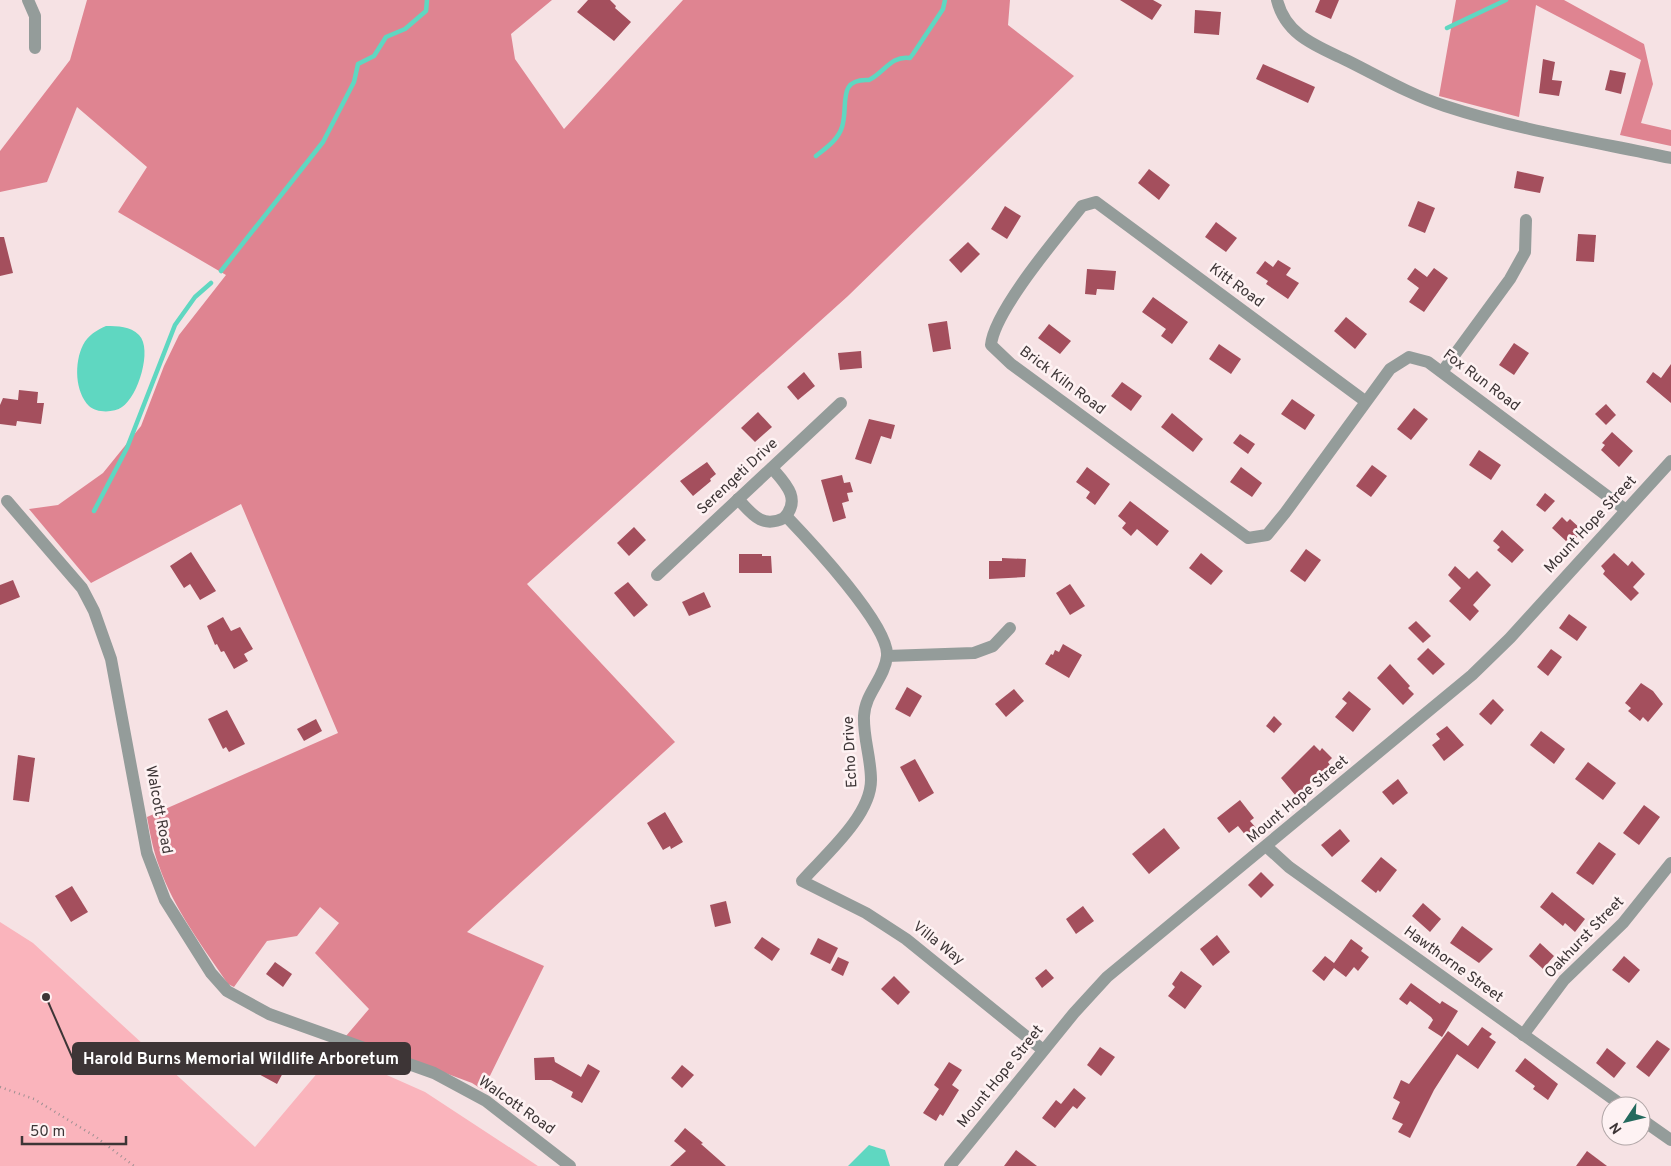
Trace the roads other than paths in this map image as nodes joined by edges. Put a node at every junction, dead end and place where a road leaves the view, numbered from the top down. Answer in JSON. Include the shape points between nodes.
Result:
{"nodes":[{"id":1,"x":28,"y":0,"type":"edge"},
{"id":2,"x":1277,"y":0,"type":"edge"},
{"id":3,"x":35,"y":48,"type":"dead end"},
{"id":4,"x":1671,"y":158,"type":"edge"},
{"id":5,"x":1087,"y":205,"type":"joint"},
{"id":6,"x":1526,"y":220,"type":"dead end"},
{"id":7,"x":1442,"y":372,"type":"junction"},
{"id":8,"x":1365,"y":401,"type":"junction"},
{"id":9,"x":841,"y":403,"type":"dead end"},
{"id":10,"x":1671,"y":461,"type":"edge"},
{"id":11,"x":772,"y":468,"type":"junction"},
{"id":12,"x":738,"y":499,"type":"junction"},
{"id":13,"x":7,"y":501,"type":"dead end"},
{"id":14,"x":1626,"y":510,"type":"junction"},
{"id":15,"x":786,"y":516,"type":"junction"},
{"id":16,"x":1257,"y":536,"type":"joint"},
{"id":17,"x":657,"y":575,"type":"dead end"},
{"id":18,"x":1010,"y":628,"type":"dead end"},
{"id":19,"x":887,"y":656,"type":"junction"},
{"id":20,"x":1267,"y":847,"type":"junction"},
{"id":21,"x":1671,"y":863,"type":"edge"},
{"id":22,"x":802,"y":881,"type":"joint"},
{"id":23,"x":1523,"y":1035,"type":"junction"},
{"id":24,"x":1043,"y":1050,"type":"junction"},
{"id":25,"x":1609,"y":1096,"type":"edge"},
{"id":26,"x":1651,"y":1126,"type":"edge"},
{"id":27,"x":1671,"y":1140,"type":"edge"},
{"id":28,"x":570,"y":1166,"type":"edge"},
{"id":29,"x":950,"y":1166,"type":"edge"}],
"edges":[{"from":1,"to":3,"type":"street","via":[[35,16]]},
{"from":2,"to":4,"type":"street","via":[[1280,16],[1295,33],[1392,84],[1443,105],[1493,121]]},
{"from":5,"to":8,"type":"street","name":"Kitt Road","via":[[1096,202]]},
{"from":5,"to":16,"type":"street","name":"Brick Kiln Road","via":[[1082,206],[1014,297],[992,332],[991,345],[1011,364],[1218,518],[1248,538]]},
{"from":6,"to":7,"type":"street","via":[[1525,252],[1510,279]]},
{"from":7,"to":8,"type":"street","name":"Fox Run Road","via":[[1428,362],[1409,357],[1390,369]]},
{"from":7,"to":14,"type":"street","name":"Fox Run Road"},
{"from":8,"to":16,"type":"street","name":"Fox Run Road","via":[[1286,513],[1267,535]]},
{"from":9,"to":11,"type":"street","name":"Serengeti Drive"},
{"from":10,"to":14,"type":"street","name":"Mount Hope Street"},
{"from":11,"to":12,"type":"street","name":"Serengeti Drive"},
{"from":11,"to":15,"type":"street","via":[[793,496],[793,504]]},
{"from":12,"to":15,"type":"street","via":[[759,520],[767,523]]},
{"from":12,"to":17,"type":"street","name":"Serengeti Drive"},
{"from":13,"to":28,"type":"street","name":"Walcott Road","via":[[82,588],[94,612],[111,659],[148,853],[165,900],[211,973],[227,991],[269,1014],[434,1074],[460,1087],[486,1101]]},
{"from":14,"to":20,"type":"street","name":"Mount Hope Street","via":[[1510,638],[1472,675]]},
{"from":15,"to":19,"type":"street","via":[[849,588],[882,636]]},
{"from":18,"to":19,"type":"street","via":[[993,646],[974,653]]},
{"from":19,"to":22,"type":"street","name":"Echo Drive","via":[[864,709],[871,782],[869,796],[855,821]]},
{"from":20,"to":23,"type":"street","name":"Hawthorne Street"},
{"from":20,"to":24,"type":"street","name":"Mount Hope Street","via":[[1107,977]]},
{"from":21,"to":23,"type":"street","name":"Oakhurst Street","via":[[1623,923],[1564,980]]},
{"from":22,"to":24,"type":"street","name":"Villa Way","via":[[866,913],[906,939]]},
{"from":23,"to":25,"type":"street","name":"Hawthorne Street"},
{"from":24,"to":29,"type":"street","name":"Mount Hope Street"},
{"from":26,"to":27,"type":"street"}]}
